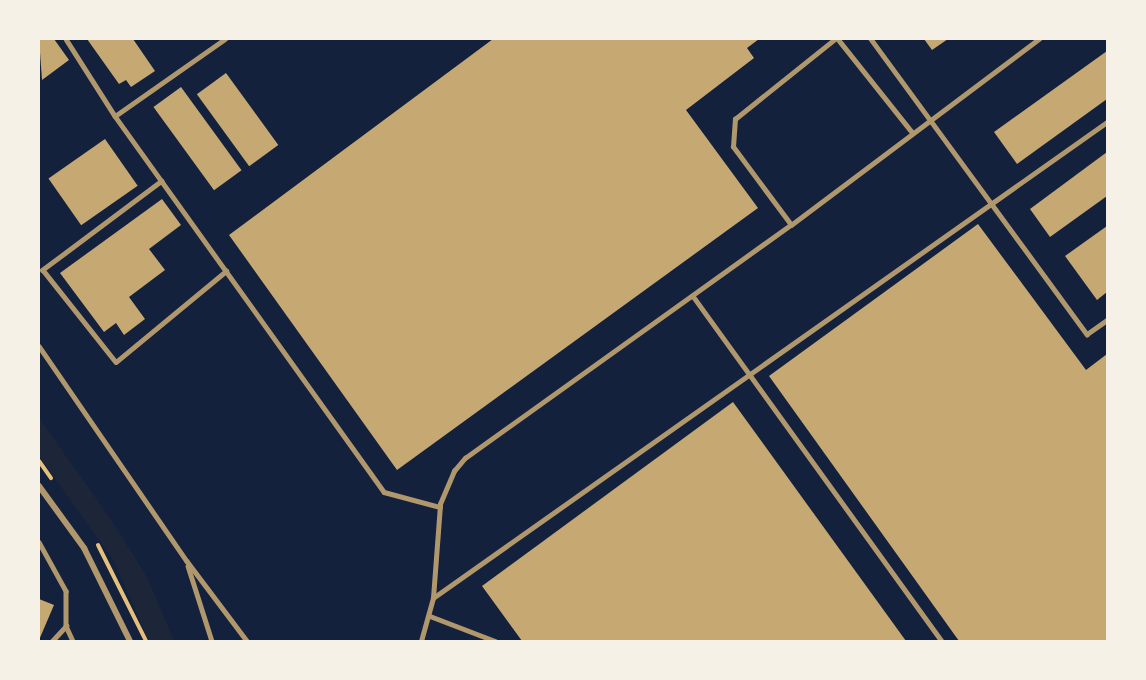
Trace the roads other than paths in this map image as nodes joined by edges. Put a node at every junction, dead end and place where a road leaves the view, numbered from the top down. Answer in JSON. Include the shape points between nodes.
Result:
{"nodes":[{"id":1,"x":66,"y":39,"type":"edge"},
{"id":2,"x":225,"y":39,"type":"edge"},
{"id":3,"x":836,"y":39,"type":"edge"},
{"id":4,"x":871,"y":39,"type":"edge"},
{"id":5,"x":1039,"y":39,"type":"edge"},
{"id":6,"x":115,"y":116,"type":"junction"},
{"id":7,"x":930,"y":117,"type":"junction"},
{"id":8,"x":1107,"y":122,"type":"edge"},
{"id":9,"x":912,"y":132,"type":"junction"},
{"id":10,"x":162,"y":181,"type":"junction"},
{"id":11,"x":992,"y":202,"type":"junction"},
{"id":12,"x":791,"y":225,"type":"junction"},
{"id":13,"x":226,"y":271,"type":"junction"},
{"id":14,"x":693,"y":296,"type":"junction"},
{"id":15,"x":1107,"y":320,"type":"edge"},
{"id":16,"x":39,"y":346,"type":"edge"},
{"id":17,"x":748,"y":372,"type":"junction"},
{"id":18,"x":39,"y":486,"type":"edge"},
{"id":19,"x":440,"y":507,"type":"junction"},
{"id":20,"x":39,"y":542,"type":"edge"},
{"id":21,"x":187,"y":561,"type":"junction"},
{"id":22,"x":433,"y":598,"type":"junction"},
{"id":23,"x":430,"y":616,"type":"junction"},
{"id":24,"x":66,"y":626,"type":"junction"},
{"id":25,"x":52,"y":641,"type":"edge"},
{"id":26,"x":73,"y":641,"type":"edge"},
{"id":27,"x":130,"y":641,"type":"edge"},
{"id":28,"x":212,"y":641,"type":"edge"},
{"id":29,"x":248,"y":641,"type":"edge"},
{"id":30,"x":421,"y":641,"type":"edge"},
{"id":31,"x":495,"y":641,"type":"edge"},
{"id":32,"x":942,"y":641,"type":"edge"}],
"edges":[{"from":1,"to":6,"type":"lane"},
{"from":2,"to":6,"type":"lane"},
{"from":3,"to":9,"type":"lane"},
{"from":3,"to":12,"type":"lane","via":[[735,119],[733,147]]},
{"from":4,"to":7,"type":"lane"},
{"from":5,"to":7,"type":"lane"},
{"from":6,"to":10,"type":"lane"},
{"from":7,"to":9,"type":"lane"},
{"from":7,"to":11,"type":"lane"},
{"from":8,"to":11,"type":"lane"},
{"from":9,"to":12,"type":"lane"},
{"from":10,"to":13,"type":"lane"},
{"from":10,"to":13,"type":"lane","via":[[43,270],[116,362]]},
{"from":11,"to":15,"type":"lane","via":[[1087,334]]},
{"from":11,"to":17,"type":"lane"},
{"from":12,"to":14,"type":"lane"},
{"from":13,"to":19,"type":"lane","via":[[384,492]]},
{"from":14,"to":17,"type":"lane"},
{"from":14,"to":19,"type":"lane","via":[[465,458],[445,488]]},
{"from":16,"to":21,"type":"lane"},
{"from":17,"to":22,"type":"lane"},
{"from":17,"to":32,"type":"lane"},
{"from":18,"to":27,"type":"street","via":[[99,575]]},
{"from":19,"to":22,"type":"lane"},
{"from":20,"to":24,"type":"lane","via":[[66,591]]},
{"from":21,"to":28,"type":"lane"},
{"from":21,"to":29,"type":"lane"},
{"from":22,"to":23,"type":"lane"},
{"from":23,"to":30,"type":"lane"},
{"from":23,"to":31,"type":"lane"},
{"from":24,"to":25,"type":"lane"},
{"from":24,"to":26,"type":"lane"}]}
